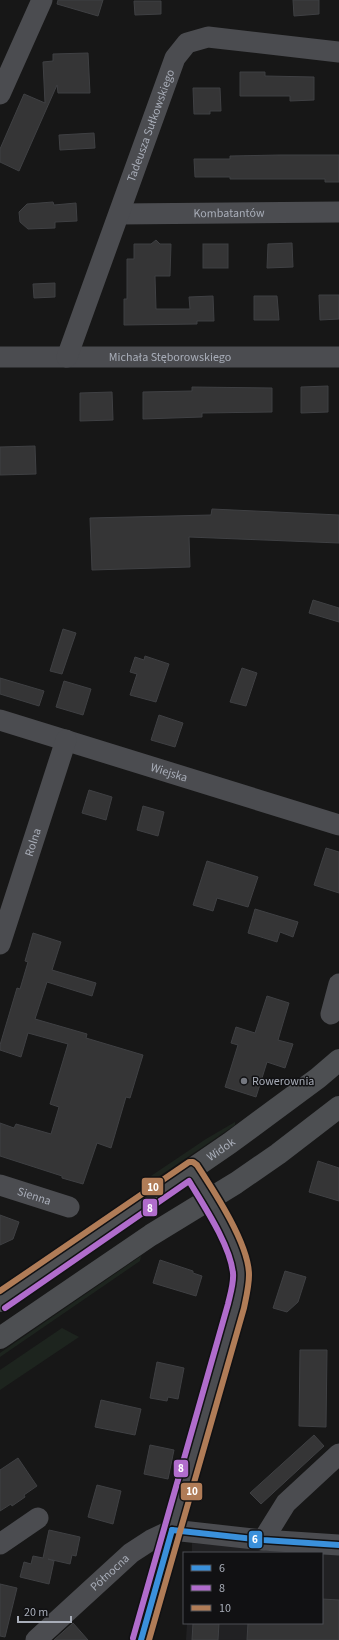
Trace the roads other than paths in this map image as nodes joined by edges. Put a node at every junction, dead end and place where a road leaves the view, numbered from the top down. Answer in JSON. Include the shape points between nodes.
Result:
{"nodes":[{"id":1,"x":42,"y":0,"type":"edge"},
{"id":2,"x":339,"y":52,"type":"edge"},
{"id":3,"x":0,"y":94,"type":"edge"},
{"id":4,"x":339,"y":212,"type":"edge"},
{"id":5,"x":119,"y":214,"type":"junction"},
{"id":6,"x":0,"y":357,"type":"edge"},
{"id":7,"x":67,"y":357,"type":"junction"},
{"id":8,"x":339,"y":357,"type":"edge"},
{"id":9,"x":0,"y":720,"type":"edge"},
{"id":10,"x":66,"y":740,"type":"junction"},
{"id":11,"x":339,"y":825,"type":"edge"},
{"id":12,"x":0,"y":944,"type":"edge"},
{"id":13,"x":339,"y":984,"type":"edge"},
{"id":14,"x":330,"y":1014,"type":"dead end"},
{"id":15,"x":339,"y":1060,"type":"edge"},
{"id":16,"x":339,"y":1107,"type":"edge"},
{"id":17,"x":191,"y":1170,"type":"junction"},
{"id":18,"x":0,"y":1185,"type":"edge"},
{"id":19,"x":210,"y":1200,"type":"junction"},
{"id":20,"x":69,"y":1207,"type":"dead end"},
{"id":21,"x":0,"y":1301,"type":"edge"},
{"id":22,"x":0,"y":1338,"type":"edge"},
{"id":23,"x":339,"y":1454,"type":"edge"},
{"id":24,"x":38,"y":1518,"type":"dead end"},
{"id":25,"x":172,"y":1530,"type":"junction"},
{"id":26,"x":263,"y":1540,"type":"junction"},
{"id":27,"x":0,"y":1544,"type":"edge"},
{"id":28,"x":339,"y":1545,"type":"edge"},
{"id":29,"x":36,"y":1640,"type":"edge"},
{"id":30,"x":141,"y":1640,"type":"edge"}],
"edges":[{"from":1,"to":3,"type":"street"},
{"from":2,"to":5,"type":"street","name":"Tadeusza Sułkowskiego","via":[[208,36],[187,43],[175,58]]},
{"from":4,"to":5,"type":"street","name":"Kombatantów"},
{"from":5,"to":7,"type":"street","name":"Tadeusza Sułkowskiego"},
{"from":6,"to":7,"type":"street","name":"Michała Stęborowskiego"},
{"from":7,"to":8,"type":"street","name":"Michała Stęborowskiego"},
{"from":9,"to":10,"type":"street","name":"Wiejska"},
{"from":10,"to":11,"type":"street","name":"Wiejska"},
{"from":10,"to":12,"type":"street","name":"Rolna"},
{"from":13,"to":14,"type":"street"},
{"from":15,"to":17,"type":"main road","name":"Widok"},
{"from":16,"to":19,"type":"main road","via":[[260,1167]]},
{"from":17,"to":19,"type":"street"},
{"from":17,"to":21,"type":"main road","name":"Widok"},
{"from":18,"to":20,"type":"street","name":"Sienna"},
{"from":19,"to":22,"type":"main road","via":[[151,1235]]},
{"from":19,"to":25,"type":"street","via":[[237,1253],[240,1286]]},
{"from":23,"to":26,"type":"street","via":[[286,1503]]},
{"from":24,"to":27,"type":"street"},
{"from":25,"to":26,"type":"street"},
{"from":25,"to":29,"type":"street","name":"Północna","via":[[131,1553]]},
{"from":25,"to":30,"type":"street"},
{"from":26,"to":28,"type":"street"}]}
